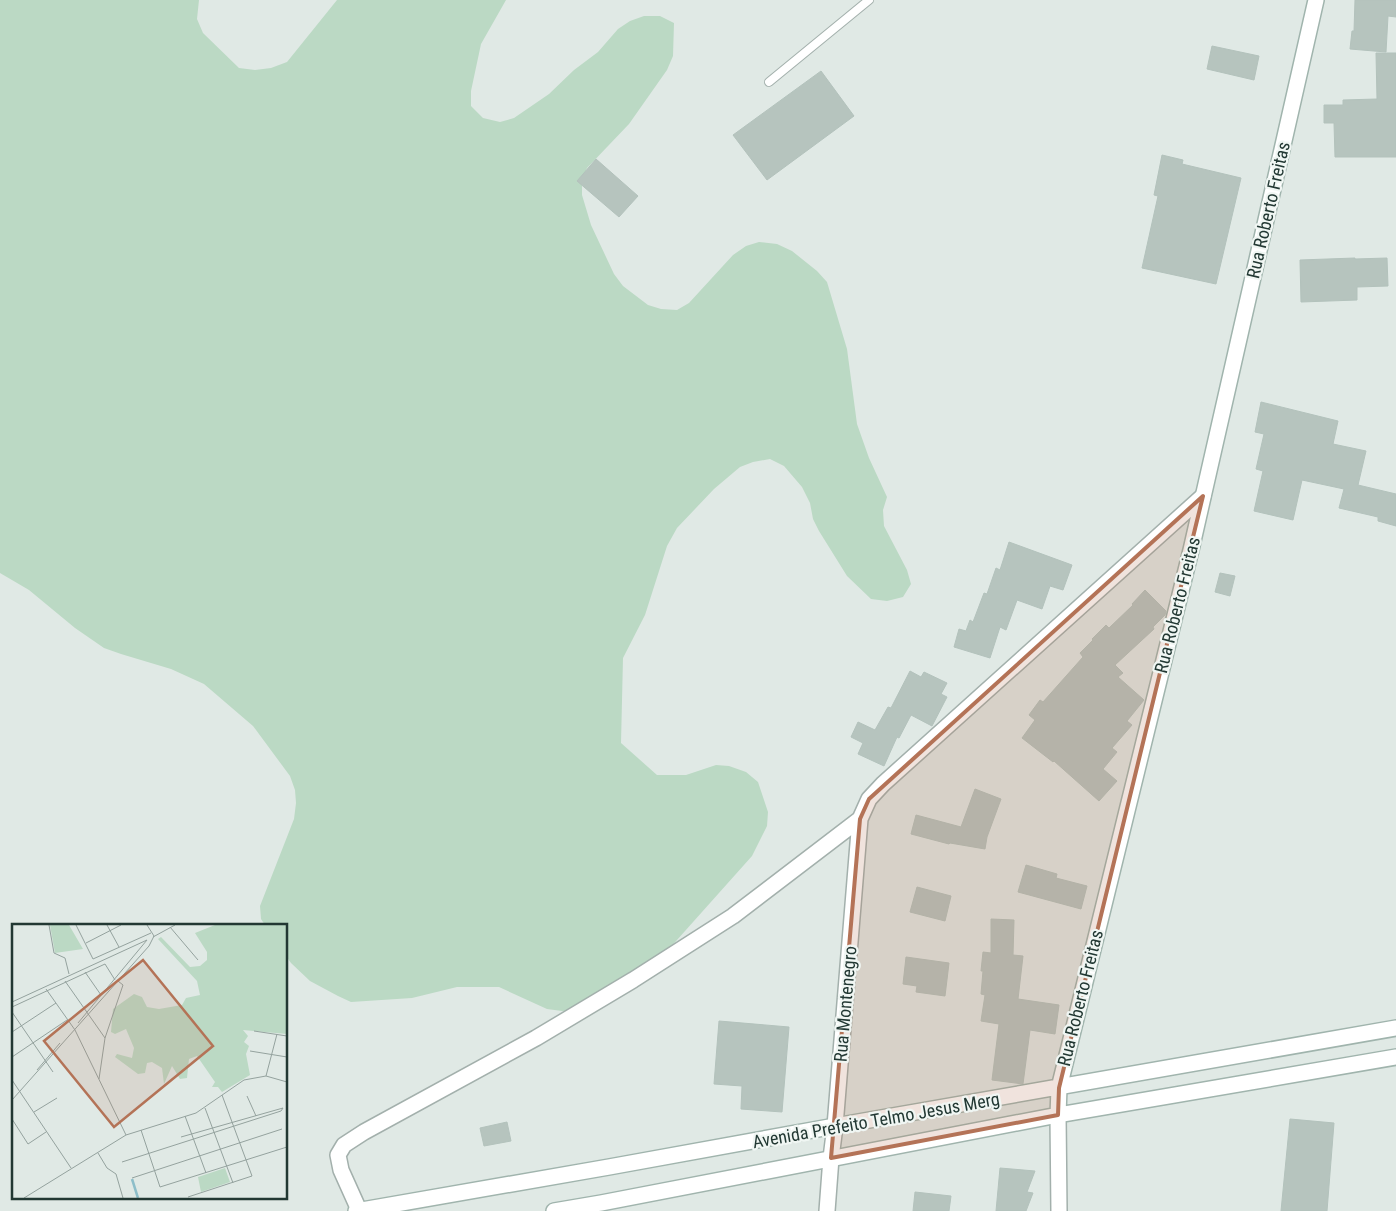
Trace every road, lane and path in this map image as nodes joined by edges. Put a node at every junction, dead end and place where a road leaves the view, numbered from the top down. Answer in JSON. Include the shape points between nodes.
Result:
{"nodes":[{"id":1,"x":869,"y":0,"type":"edge"},
{"id":2,"x":1316,"y":0,"type":"edge"},
{"id":3,"x":769,"y":82,"type":"dead end"},
{"id":4,"x":1203,"y":496,"type":"junction"},
{"id":5,"x":860,"y":819,"type":"junction"},
{"id":6,"x":1396,"y":1028,"type":"edge"},
{"id":7,"x":1396,"y":1058,"type":"edge"},
{"id":8,"x":1058,"y":1088,"type":"junction"},
{"id":9,"x":1058,"y":1115,"type":"junction"},
{"id":10,"x":835,"y":1126,"type":"junction"},
{"id":11,"x":831,"y":1158,"type":"junction"},
{"id":12,"x":601,"y":1207,"type":"edge"},
{"id":13,"x":358,"y":1211,"type":"edge"},
{"id":14,"x":554,"y":1211,"type":"edge"},
{"id":15,"x":827,"y":1211,"type":"edge"},
{"id":16,"x":1059,"y":1211,"type":"edge"}],
"edges":[{"from":1,"to":3,"type":"lane"},
{"from":2,"to":4,"type":"street","name":"Rua Roberto Freitas"},
{"from":4,"to":5,"type":"street","name":"Rua Montenegro","via":[[883,784],[869,799]]},
{"from":4,"to":8,"type":"street","name":"Rua Roberto Freitas"},
{"from":5,"to":10,"type":"street","name":"Rua Montenegro"},
{"from":5,"to":13,"type":"street","via":[[733,916],[658,964],[536,1038],[344,1145],[338,1155],[341,1170]]},
{"from":6,"to":8,"type":"street","name":"Avenida Prefeito Telmo Jesus Merg"},
{"from":7,"to":9,"type":"street","name":"Avenida Prefeito Telmo Jesus Merg"},
{"from":8,"to":9,"type":"street","name":"Rua Roberto Freitas"},
{"from":8,"to":10,"type":"street","name":"Avenida Prefeito Telmo Jesus Merg"},
{"from":9,"to":11,"type":"street","name":"Avenida Prefeito Telmo Jesus Merg"},
{"from":9,"to":16,"type":"street","name":"Rua Roberto Freitas"},
{"from":10,"to":11,"type":"street","name":"Rua Montenegro"},
{"from":10,"to":13,"type":"street","name":"Avenida Prefeito Telmo Jesus Merg"},
{"from":11,"to":12,"type":"street","name":"Avenida Prefeito Telmo Jesus Merg"},
{"from":11,"to":15,"type":"street","name":"Rua Montenegro"},
{"from":12,"to":14,"type":"street","name":"Avenida Prefeito Telmo Jesus Merg"}]}
